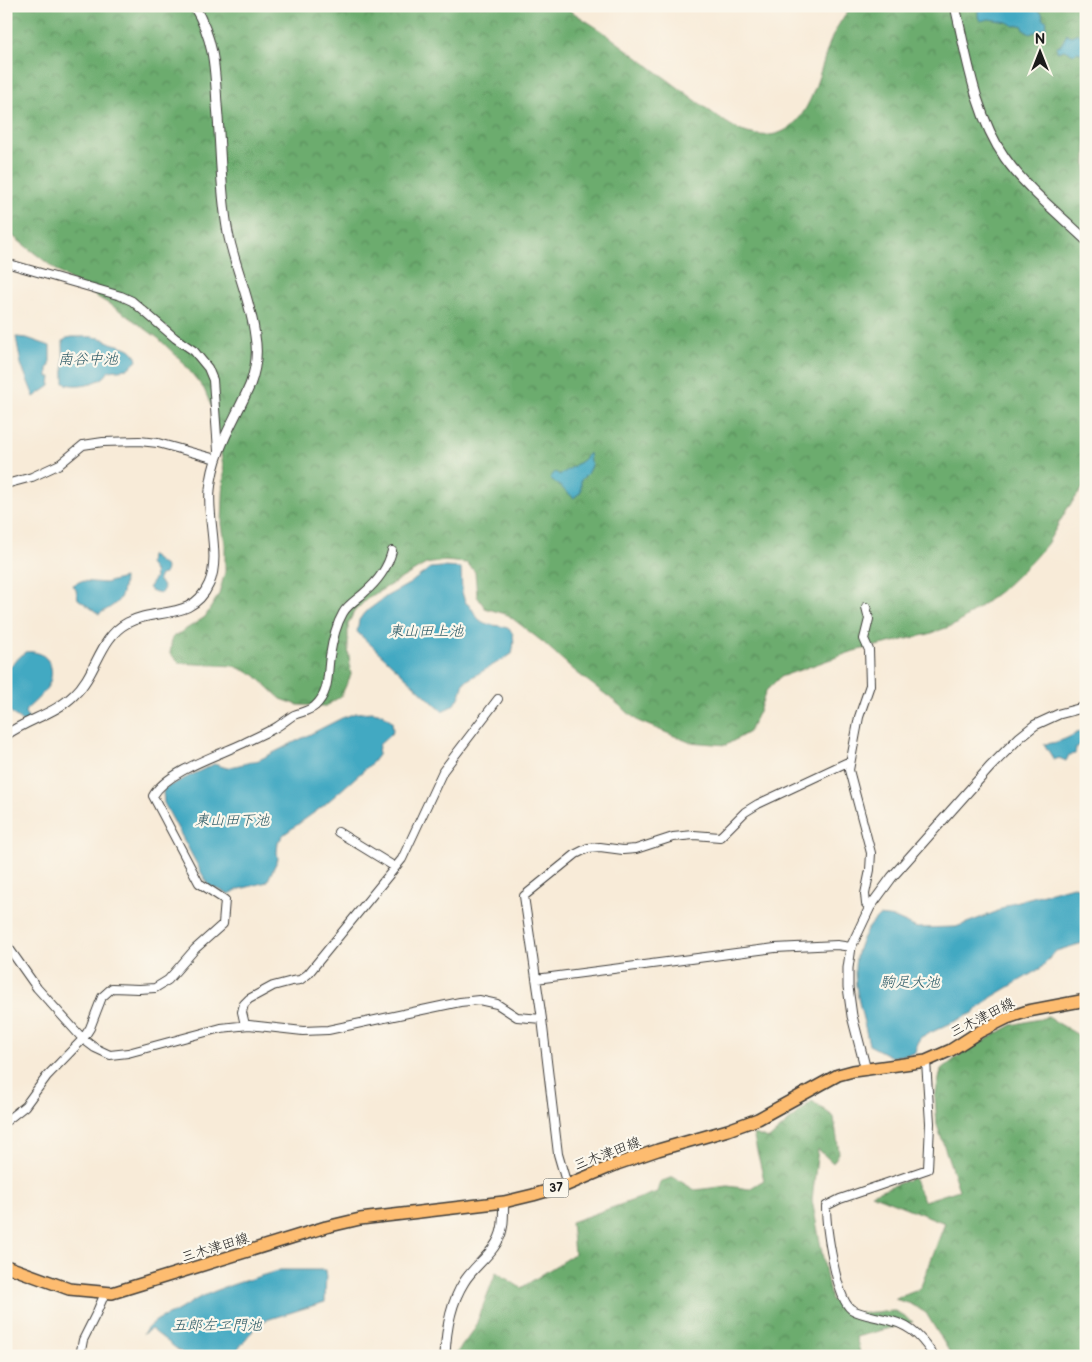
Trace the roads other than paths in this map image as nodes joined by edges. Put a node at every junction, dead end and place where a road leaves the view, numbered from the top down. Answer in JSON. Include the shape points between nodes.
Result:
{"nodes":[{"id":1,"x":194,"y":6,"type":"edge"},
{"id":2,"x":955,"y":6,"type":"edge"},
{"id":3,"x":1086,"y":240,"type":"edge"},
{"id":4,"x":6,"y":262,"type":"edge"},
{"id":5,"x":217,"y":455,"type":"junction"},
{"id":6,"x":6,"y":484,"type":"edge"},
{"id":7,"x":392,"y":551,"type":"dead end"},
{"id":8,"x":866,"y":606,"type":"dead end"},
{"id":9,"x":498,"y":699,"type":"dead end"},
{"id":10,"x":1086,"y":707,"type":"edge"},
{"id":11,"x":6,"y":735,"type":"edge"},
{"id":12,"x":850,"y":762,"type":"junction"},
{"id":13,"x":338,"y":832,"type":"dead end"},
{"id":14,"x":395,"y":867,"type":"junction"},
{"id":15,"x":870,"y":906,"type":"junction"},
{"id":16,"x":6,"y":944,"type":"edge"},
{"id":17,"x":852,"y":947,"type":"junction"},
{"id":18,"x":536,"y":979,"type":"junction"},
{"id":19,"x":1086,"y":1000,"type":"edge"},
{"id":20,"x":542,"y":1019,"type":"junction"},
{"id":21,"x":244,"y":1025,"type":"junction"},
{"id":22,"x":83,"y":1039,"type":"junction"},
{"id":23,"x":926,"y":1061,"type":"junction"},
{"id":24,"x":866,"y":1070,"type":"junction"},
{"id":25,"x":6,"y":1121,"type":"edge"},
{"id":26,"x":568,"y":1185,"type":"junction"},
{"id":27,"x":504,"y":1202,"type":"junction"},
{"id":28,"x":6,"y":1266,"type":"edge"},
{"id":29,"x":105,"y":1293,"type":"junction"},
{"id":30,"x":80,"y":1356,"type":"edge"},
{"id":31,"x":445,"y":1356,"type":"edge"},
{"id":32,"x":934,"y":1356,"type":"edge"}],
"edges":[{"from":1,"to":5,"type":"street","via":[[206,27],[211,45],[228,232],[256,337],[254,374]]},
{"from":2,"to":3,"type":"street","via":[[977,96],[996,144],[1015,172]]},
{"from":4,"to":5,"type":"street","via":[[132,301],[194,351],[213,380]]},
{"from":5,"to":6,"type":"street","via":[[158,443],[103,442],[82,445],[60,464]]},
{"from":5,"to":11,"type":"street","via":[[210,491],[213,572],[199,598],[188,607],[128,622],[116,630],[77,693],[56,709]]},
{"from":7,"to":22,"type":"street","via":[[383,572],[342,614],[330,657],[327,685],[323,697],[313,708],[207,758],[157,789],[153,796],[199,883],[225,900],[223,924],[168,980],[155,988],[112,988],[102,997]]},
{"from":8,"to":12,"type":"street","via":[[868,618],[864,639],[870,656],[870,685],[859,717]]},
{"from":9,"to":14,"type":"street","via":[[443,771],[402,860]]},
{"from":10,"to":15,"type":"street","via":[[1059,714],[1020,736],[892,877]]},
{"from":12,"to":15,"type":"street","via":[[849,770],[871,853],[865,894],[866,904]]},
{"from":12,"to":18,"type":"street","via":[[758,804],[720,837],[673,837],[636,849],[600,847],[576,854],[524,896]]},
{"from":13,"to":14,"type":"street"},
{"from":14,"to":21,"type":"street","via":[[308,974],[300,980],[273,986],[244,1004]]},
{"from":15,"to":17,"type":"street"},
{"from":16,"to":22,"type":"street","via":[[37,988]]},
{"from":17,"to":18,"type":"street","via":[[775,948]]},
{"from":17,"to":24,"type":"street","via":[[848,987]]},
{"from":18,"to":20,"type":"street"},
{"from":19,"to":23,"type":"main road","name":"三木津田線","number":"37","via":[[1028,1010],[1007,1018]]},
{"from":20,"to":21,"type":"street","via":[[517,1017],[497,1004],[479,1000],[328,1030]]},
{"from":20,"to":26,"type":"street","via":[[558,1154]]},
{"from":21,"to":22,"type":"street","via":[[110,1055]]},
{"from":22,"to":25,"type":"street","via":[[47,1076],[25,1106]]},
{"from":23,"to":24,"type":"main road","name":"三木津田線","number":"37"},
{"from":23,"to":32,"type":"street","via":[[930,1123],[928,1169],[826,1206],[826,1220],[845,1302],[851,1309],[914,1331]]},
{"from":24,"to":26,"type":"main road","name":"三木津田線","number":"37","via":[[838,1075],[758,1119],[617,1164]]},
{"from":26,"to":27,"type":"main road","name":"三木津田線","number":"37"},
{"from":27,"to":29,"type":"main road","name":"三木津田線","number":"37","via":[[351,1221],[135,1287]]},
{"from":27,"to":31,"type":"street","via":[[502,1230],[496,1244],[465,1281],[455,1301],[448,1321]]},
{"from":28,"to":29,"type":"main road","name":"三木津田線","number":"37","via":[[69,1289]]},
{"from":29,"to":30,"type":"street"}]}
